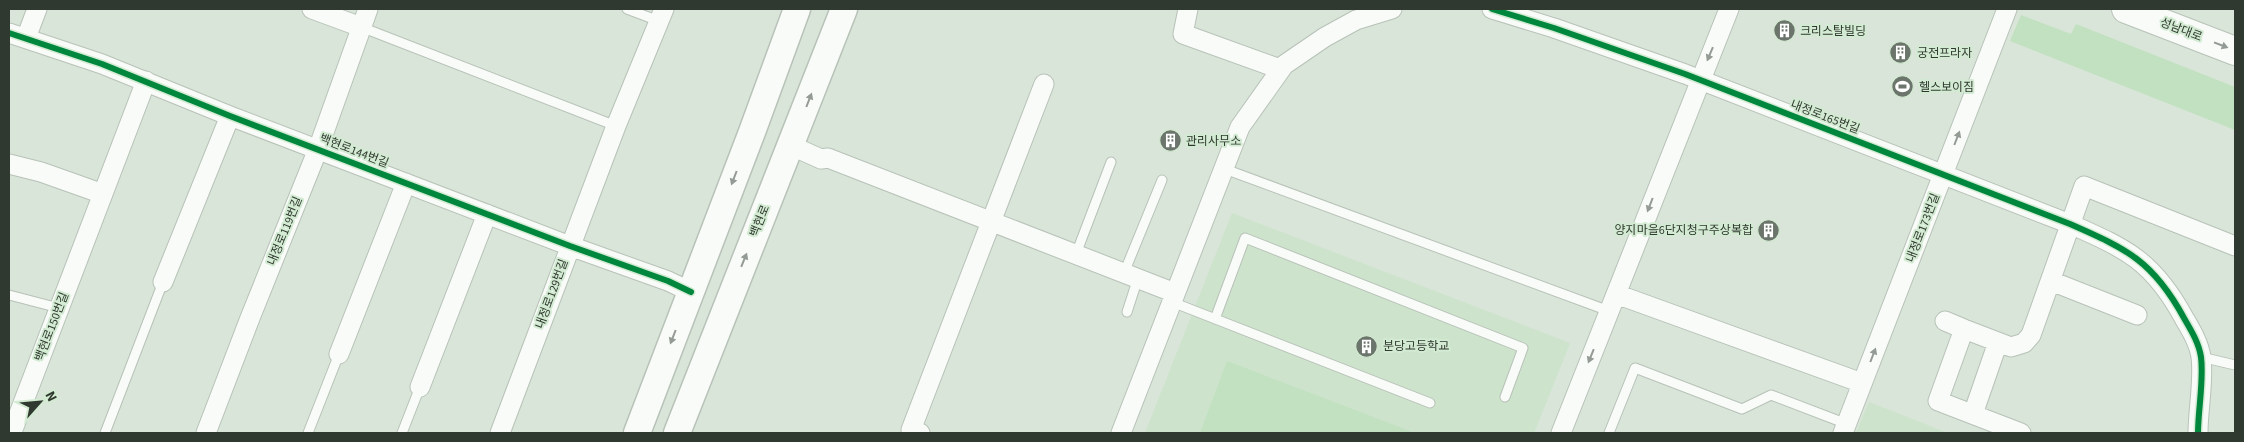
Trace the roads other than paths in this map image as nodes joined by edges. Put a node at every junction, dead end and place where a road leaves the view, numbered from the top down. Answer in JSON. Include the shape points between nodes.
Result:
{"nodes":[{"id":1,"x":37,"y":9,"type":"edge"},
{"id":2,"x":312,"y":9,"type":"edge"},
{"id":3,"x":368,"y":9,"type":"edge"},
{"id":4,"x":627,"y":9,"type":"edge"},
{"id":5,"x":797,"y":9,"type":"edge"},
{"id":6,"x":844,"y":9,"type":"edge"},
{"id":7,"x":1188,"y":9,"type":"edge"},
{"id":8,"x":1392,"y":9,"type":"edge"},
{"id":9,"x":1492,"y":9,"type":"edge"},
{"id":10,"x":1729,"y":9,"type":"edge"},
{"id":11,"x":2126,"y":9,"type":"edge"},
{"id":12,"x":661,"y":15,"type":"edge"},
{"id":13,"x":2004,"y":16,"type":"edge"},
{"id":14,"x":361,"y":27,"type":"junction"},
{"id":15,"x":18,"y":36,"type":"edge"},
{"id":16,"x":2235,"y":51,"type":"edge"},
{"id":17,"x":1280,"y":70,"type":"junction"},
{"id":18,"x":1699,"y":79,"type":"junction"},
{"id":19,"x":146,"y":81,"type":"junction"},
{"id":20,"x":1044,"y":84,"type":"dead end"},
{"id":21,"x":230,"y":116,"type":"junction"},
{"id":22,"x":616,"y":126,"type":"junction"},
{"id":23,"x":792,"y":146,"type":"junction"},
{"id":24,"x":318,"y":149,"type":"junction"},
{"id":25,"x":1111,"y":162,"type":"dead end"},
{"id":26,"x":9,"y":164,"type":"edge"},
{"id":27,"x":1222,"y":168,"type":"junction"},
{"id":28,"x":1943,"y":175,"type":"junction"},
{"id":29,"x":1162,"y":180,"type":"dead end"},
{"id":30,"x":406,"y":183,"type":"junction"},
{"id":31,"x":103,"y":194,"type":"junction"},
{"id":32,"x":487,"y":214,"type":"junction"},
{"id":33,"x":992,"y":222,"type":"junction"},
{"id":34,"x":2070,"y":224,"type":"junction"},
{"id":35,"x":570,"y":246,"type":"junction"},
{"id":36,"x":2235,"y":246,"type":"edge"},
{"id":37,"x":1076,"y":254,"type":"junction"},
{"id":38,"x":1131,"y":276,"type":"junction"},
{"id":39,"x":2051,"y":281,"type":"junction"},
{"id":40,"x":163,"y":282,"type":"joint"},
{"id":41,"x":691,"y":292,"type":"junction"},
{"id":42,"x":9,"y":295,"type":"edge"},
{"id":43,"x":1174,"y":297,"type":"junction"},
{"id":44,"x":1612,"y":303,"type":"junction"},
{"id":45,"x":59,"y":308,"type":"junction"},
{"id":46,"x":1127,"y":312,"type":"dead end"},
{"id":47,"x":2137,"y":315,"type":"dead end"},
{"id":48,"x":1216,"y":319,"type":"junction"},
{"id":49,"x":1945,"y":321,"type":"dead end"},
{"id":50,"x":1964,"y":329,"type":"junction"},
{"id":51,"x":1998,"y":342,"type":"junction"},
{"id":52,"x":339,"y":354,"type":"joint"},
{"id":53,"x":2200,"y":357,"type":"junction"},
{"id":54,"x":2235,"y":365,"type":"edge"},
{"id":55,"x":1862,"y":383,"type":"junction"},
{"id":56,"x":420,"y":387,"type":"joint"},
{"id":57,"x":1506,"y":397,"type":"dead end"},
{"id":58,"x":1430,"y":403,"type":"dead end"},
{"id":59,"x":1973,"y":414,"type":"junction"},
{"id":60,"x":1845,"y":428,"type":"edge"},
{"id":61,"x":12,"y":432,"type":"edge"},
{"id":62,"x":105,"y":433,"type":"edge"},
{"id":63,"x":206,"y":433,"type":"edge"},
{"id":64,"x":308,"y":433,"type":"edge"},
{"id":65,"x":402,"y":433,"type":"edge"},
{"id":66,"x":500,"y":433,"type":"edge"},
{"id":67,"x":637,"y":433,"type":"edge"},
{"id":68,"x":677,"y":433,"type":"edge"},
{"id":69,"x":920,"y":433,"type":"edge"},
{"id":70,"x":1121,"y":433,"type":"edge"},
{"id":71,"x":1560,"y":433,"type":"edge"},
{"id":72,"x":1608,"y":433,"type":"edge"},
{"id":73,"x":2021,"y":433,"type":"edge"},
{"id":74,"x":2198,"y":433,"type":"edge"}],
"edges":[{"from":1,"to":15,"type":"street"},
{"from":2,"to":14,"type":"street"},
{"from":3,"to":14,"type":"street","name":"내정로119번길"},
{"from":4,"to":12,"type":"lane","name":"내정로129번길"},
{"from":5,"to":41,"type":"main road","one_way":true},
{"from":23,"to":6,"type":"main road","name":"백현로","one_way":true},
{"from":7,"to":17,"type":"street","via":[[1183,34]]},
{"from":8,"to":17,"type":"street","via":[[1356,20],[1304,50]]},
{"from":9,"to":18,"type":"street","name":"내정로165번길"},
{"from":10,"to":18,"type":"street","one_way":true},
{"from":11,"to":16,"type":"main road","name":"성남대로","one_way":true},
{"from":12,"to":22,"type":"street","name":"내정로129번길"},
{"from":28,"to":13,"type":"street","name":"내정로173번길","one_way":true},
{"from":14,"to":22,"type":"lane"},
{"from":14,"to":24,"type":"street","name":"내정로119번길"},
{"from":15,"to":19,"type":"street","name":"백현로144번길"},
{"from":17,"to":27,"type":"street","via":[[1240,127]]},
{"from":18,"to":28,"type":"street","name":"내정로165번길"},
{"from":18,"to":44,"type":"street","one_way":true},
{"from":19,"to":21,"type":"street","name":"백현로144번길"},
{"from":19,"to":31,"type":"street"},
{"from":20,"to":33,"type":"street"},
{"from":21,"to":24,"type":"street","name":"백현로144번길"},
{"from":21,"to":40,"type":"street"},
{"from":22,"to":35,"type":"street","name":"내정로129번길"},
{"from":23,"to":33,"type":"street"},
{"from":68,"to":23,"type":"main road","name":"백현로","one_way":true},
{"from":24,"to":30,"type":"street","name":"백현로144번길"},
{"from":24,"to":63,"type":"street","name":"내정로119번길"},
{"from":25,"to":37,"type":"lane"},
{"from":26,"to":31,"type":"street"},
{"from":27,"to":43,"type":"street"},
{"from":27,"to":44,"type":"lane"},
{"from":28,"to":34,"type":"street","name":"내정로165번길"},
{"from":55,"to":28,"type":"street","name":"내정로173번길","one_way":true},
{"from":29,"to":38,"type":"lane"},
{"from":30,"to":32,"type":"street","name":"백현로144번길"},
{"from":30,"to":52,"type":"street"},
{"from":31,"to":45,"type":"street","name":"백현로150번길"},
{"from":32,"to":35,"type":"street","name":"백현로144번길"},
{"from":32,"to":56,"type":"street"},
{"from":33,"to":37,"type":"street"},
{"from":33,"to":69,"type":"street","via":[[911,430]]},
{"from":34,"to":36,"type":"street","via":[[2084,186]]},
{"from":34,"to":39,"type":"street"},
{"from":34,"to":53,"type":"street","name":"내정로165번길","via":[[2106,240],[2152,270],[2177,305],[2195,338]]},
{"from":35,"to":41,"type":"street","name":"백현로144번길"},
{"from":35,"to":66,"type":"street","name":"내정로129번길"},
{"from":37,"to":38,"type":"street"},
{"from":38,"to":43,"type":"street"},
{"from":38,"to":46,"type":"lane"},
{"from":39,"to":47,"type":"street"},
{"from":39,"to":51,"type":"street","via":[[2031,336],[2024,343],[2011,346]]},
{"from":40,"to":62,"type":"lane"},
{"from":41,"to":67,"type":"main road","one_way":true},
{"from":42,"to":45,"type":"lane"},
{"from":43,"to":48,"type":"lane"},
{"from":43,"to":70,"type":"street"},
{"from":44,"to":55,"type":"street"},
{"from":44,"to":71,"type":"street","one_way":true},
{"from":45,"to":61,"type":"street","name":"백현로150번길"},
{"from":48,"to":57,"type":"lane","via":[[1245,238],[1523,348]]},
{"from":48,"to":58,"type":"lane"},
{"from":49,"to":50,"type":"street"},
{"from":50,"to":51,"type":"street"},
{"from":50,"to":59,"type":"street","via":[[1938,401]]},
{"from":51,"to":59,"type":"street"},
{"from":52,"to":64,"type":"lane"},
{"from":53,"to":54,"type":"lane"},
{"from":53,"to":74,"type":"street","name":"내정로165번길"},
{"from":55,"to":60,"type":"street","name":"내정로173번길"},
{"from":56,"to":65,"type":"lane"},
{"from":59,"to":73,"type":"street"},
{"from":60,"to":72,"type":"lane","via":[[1770,395],[1742,409],[1635,368]]}]}
